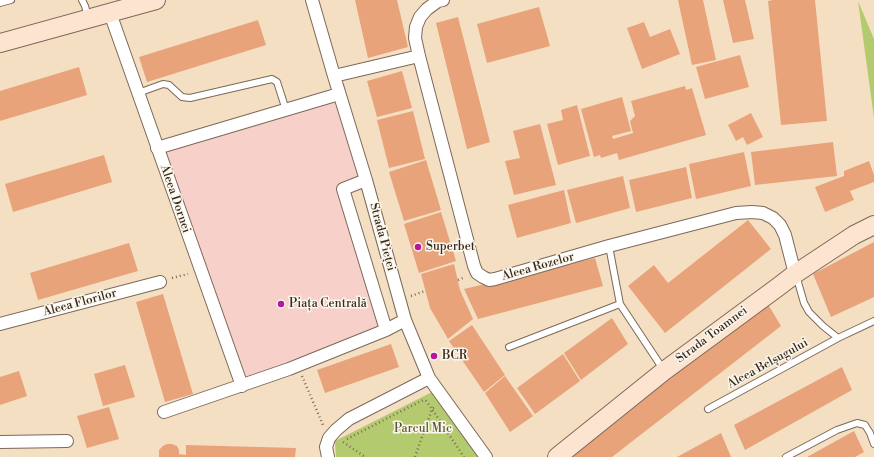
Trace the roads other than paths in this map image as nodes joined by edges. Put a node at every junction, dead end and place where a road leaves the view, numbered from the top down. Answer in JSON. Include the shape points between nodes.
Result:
{"nodes":[{"id":1,"x":11,"y":0,"type":"edge"},
{"id":2,"x":82,"y":0,"type":"edge"},
{"id":3,"x":156,"y":0,"type":"edge"},
{"id":4,"x":312,"y":0,"type":"edge"},
{"id":5,"x":443,"y":0,"type":"edge"},
{"id":6,"x":0,"y":3,"type":"edge"},
{"id":7,"x":110,"y":13,"type":"junction"},
{"id":8,"x":88,"y":19,"type":"junction"},
{"id":9,"x":0,"y":43,"type":"edge"},
{"id":10,"x":419,"y":56,"type":"junction"},
{"id":11,"x":334,"y":76,"type":"junction"},
{"id":12,"x":138,"y":93,"type":"junction"},
{"id":13,"x":339,"y":94,"type":"junction"},
{"id":14,"x":286,"y":110,"type":"junction"},
{"id":15,"x":158,"y":148,"type":"junction"},
{"id":16,"x":366,"y":180,"type":"junction"},
{"id":17,"x":874,"y":225,"type":"edge"},
{"id":18,"x":609,"y":246,"type":"junction"},
{"id":19,"x":795,"y":274,"type":"junction"},
{"id":20,"x":160,"y":282,"type":"road end"},
{"id":21,"x":620,"y":304,"type":"junction"},
{"id":22,"x":405,"y":320,"type":"junction"},
{"id":23,"x":872,"y":322,"type":"edge"},
{"id":24,"x":0,"y":324,"type":"edge"},
{"id":25,"x":874,"y":328,"type":"edge"},
{"id":26,"x":386,"y":330,"type":"junction"},
{"id":27,"x":838,"y":338,"type":"junction"},
{"id":28,"x":510,"y":347,"type":"dead end"},
{"id":29,"x":664,"y":371,"type":"junction"},
{"id":30,"x":429,"y":378,"type":"junction"},
{"id":31,"x":242,"y":386,"type":"junction"},
{"id":32,"x":708,"y":409,"type":"dead end"},
{"id":33,"x":164,"y":412,"type":"dead end"},
{"id":34,"x":67,"y":441,"type":"dead end"},
{"id":35,"x":0,"y":442,"type":"edge"},
{"id":36,"x":874,"y":444,"type":"edge"},
{"id":37,"x":328,"y":457,"type":"edge"},
{"id":38,"x":486,"y":457,"type":"edge"},
{"id":39,"x":557,"y":457,"type":"edge"},
{"id":40,"x":786,"y":457,"type":"edge"}],
"edges":[{"from":1,"to":6,"type":"lane"},
{"from":2,"to":8,"type":"lane"},
{"from":3,"to":7,"type":"street"},
{"from":4,"to":11,"type":"street","name":"Strada Pieței"},
{"from":5,"to":10,"type":"street","name":"Aleea Rozelor","via":[[427,9],[420,17],[415,38]]},
{"from":7,"to":8,"type":"street"},
{"from":7,"to":12,"type":"street","name":"Aleea Dornei"},
{"from":8,"to":9,"type":"street"},
{"from":10,"to":11,"type":"street"},
{"from":10,"to":18,"type":"street","name":"Aleea Rozelor","via":[[477,272],[483,278],[495,279]]},
{"from":11,"to":13,"type":"street","name":"Strada Pieței"},
{"from":12,"to":14,"type":"lane","via":[[163,84],[169,85],[182,97],[190,98],[272,79],[277,82]]},
{"from":12,"to":15,"type":"street","name":"Aleea Dornei"},
{"from":13,"to":14,"type":"street"},
{"from":13,"to":16,"type":"street","name":"Strada Pieței"},
{"from":14,"to":15,"type":"street"},
{"from":15,"to":31,"type":"street","name":"Aleea Dornei"},
{"from":16,"to":22,"type":"street","name":"Strada Pieței"},
{"from":16,"to":26,"type":"street","via":[[343,189]]},
{"from":17,"to":19,"type":"street","name":"Strada Toamnei","via":[[854,235]]},
{"from":18,"to":19,"type":"street","name":"Aleea Rozelor","via":[[736,213],[763,213],[780,225]]},
{"from":18,"to":21,"type":"lane"},
{"from":19,"to":27,"type":"lane","via":[[809,312]]},
{"from":19,"to":29,"type":"street","name":"Strada Toamnei"},
{"from":20,"to":24,"type":"street","name":"Aleea Florilor"},
{"from":21,"to":28,"type":"lane"},
{"from":21,"to":29,"type":"lane"},
{"from":22,"to":26,"type":"street"},
{"from":22,"to":30,"type":"street","name":"Strada Pieței"},
{"from":23,"to":25,"type":"lane"},
{"from":23,"to":27,"type":"lane","name":"Aleea Belșugului"},
{"from":26,"to":31,"type":"street"},
{"from":27,"to":32,"type":"lane","name":"Aleea Belșugului"},
{"from":29,"to":39,"type":"street","name":"Strada Toamnei"},
{"from":30,"to":37,"type":"street","via":[[349,420],[336,430],[326,447]]},
{"from":30,"to":38,"type":"street","name":"Strada Pieței"},
{"from":31,"to":33,"type":"street"},
{"from":34,"to":35,"type":"street"},
{"from":36,"to":40,"type":"lane","via":[[865,425],[857,423],[836,430]]}]}
